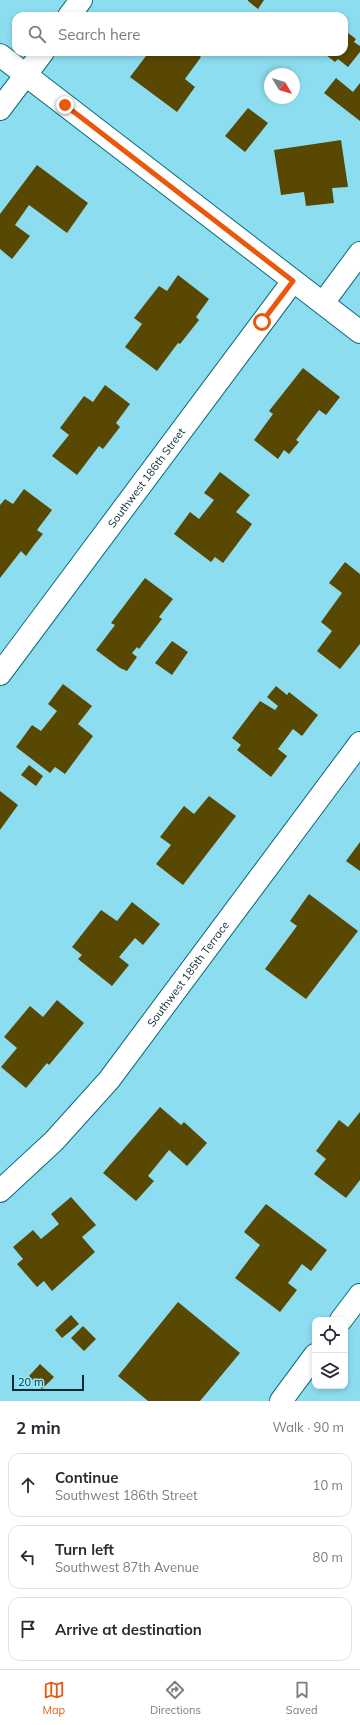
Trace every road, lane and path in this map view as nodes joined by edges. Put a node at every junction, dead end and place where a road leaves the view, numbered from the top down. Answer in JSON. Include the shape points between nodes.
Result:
{"nodes":[{"id":1,"x":81,"y":0,"type":"edge"},
{"id":2,"x":72,"y":12,"type":"edge"},
{"id":3,"x":0,"y":56,"type":"edge"},
{"id":4,"x":40,"y":56,"type":"edge"},
{"id":5,"x":26,"y":75,"type":"junction"},
{"id":6,"x":0,"y":109,"type":"edge"},
{"id":7,"x":360,"y":253,"type":"edge"},
{"id":8,"x":293,"y":281,"type":"junction"},
{"id":9,"x":323,"y":303,"type":"junction"},
{"id":10,"x":360,"y":332,"type":"edge"},
{"id":11,"x":0,"y":674,"type":"edge"},
{"id":12,"x":360,"y":743,"type":"edge"},
{"id":13,"x":0,"y":1191,"type":"edge"},
{"id":14,"x":360,"y":1295,"type":"edge"},
{"id":15,"x":343,"y":1317,"type":"edge"},
{"id":16,"x":312,"y":1359,"type":"edge"},
{"id":17,"x":281,"y":1401,"type":"edge"}],
"edges":[{"from":1,"to":2,"type":"street"},
{"from":3,"to":5,"type":"street"},
{"from":4,"to":5,"type":"street"},
{"from":5,"to":6,"type":"street"},
{"from":5,"to":8,"type":"street"},
{"from":7,"to":9,"type":"street"},
{"from":8,"to":9,"type":"street"},
{"from":8,"to":11,"type":"street","name":"Southwest 186th Street"},
{"from":9,"to":10,"type":"street"},
{"from":12,"to":13,"type":"street","name":"Southwest 185th Terrace","via":[[109,1080],[54,1141]]},
{"from":14,"to":15,"type":"street"},
{"from":16,"to":17,"type":"street"}]}
